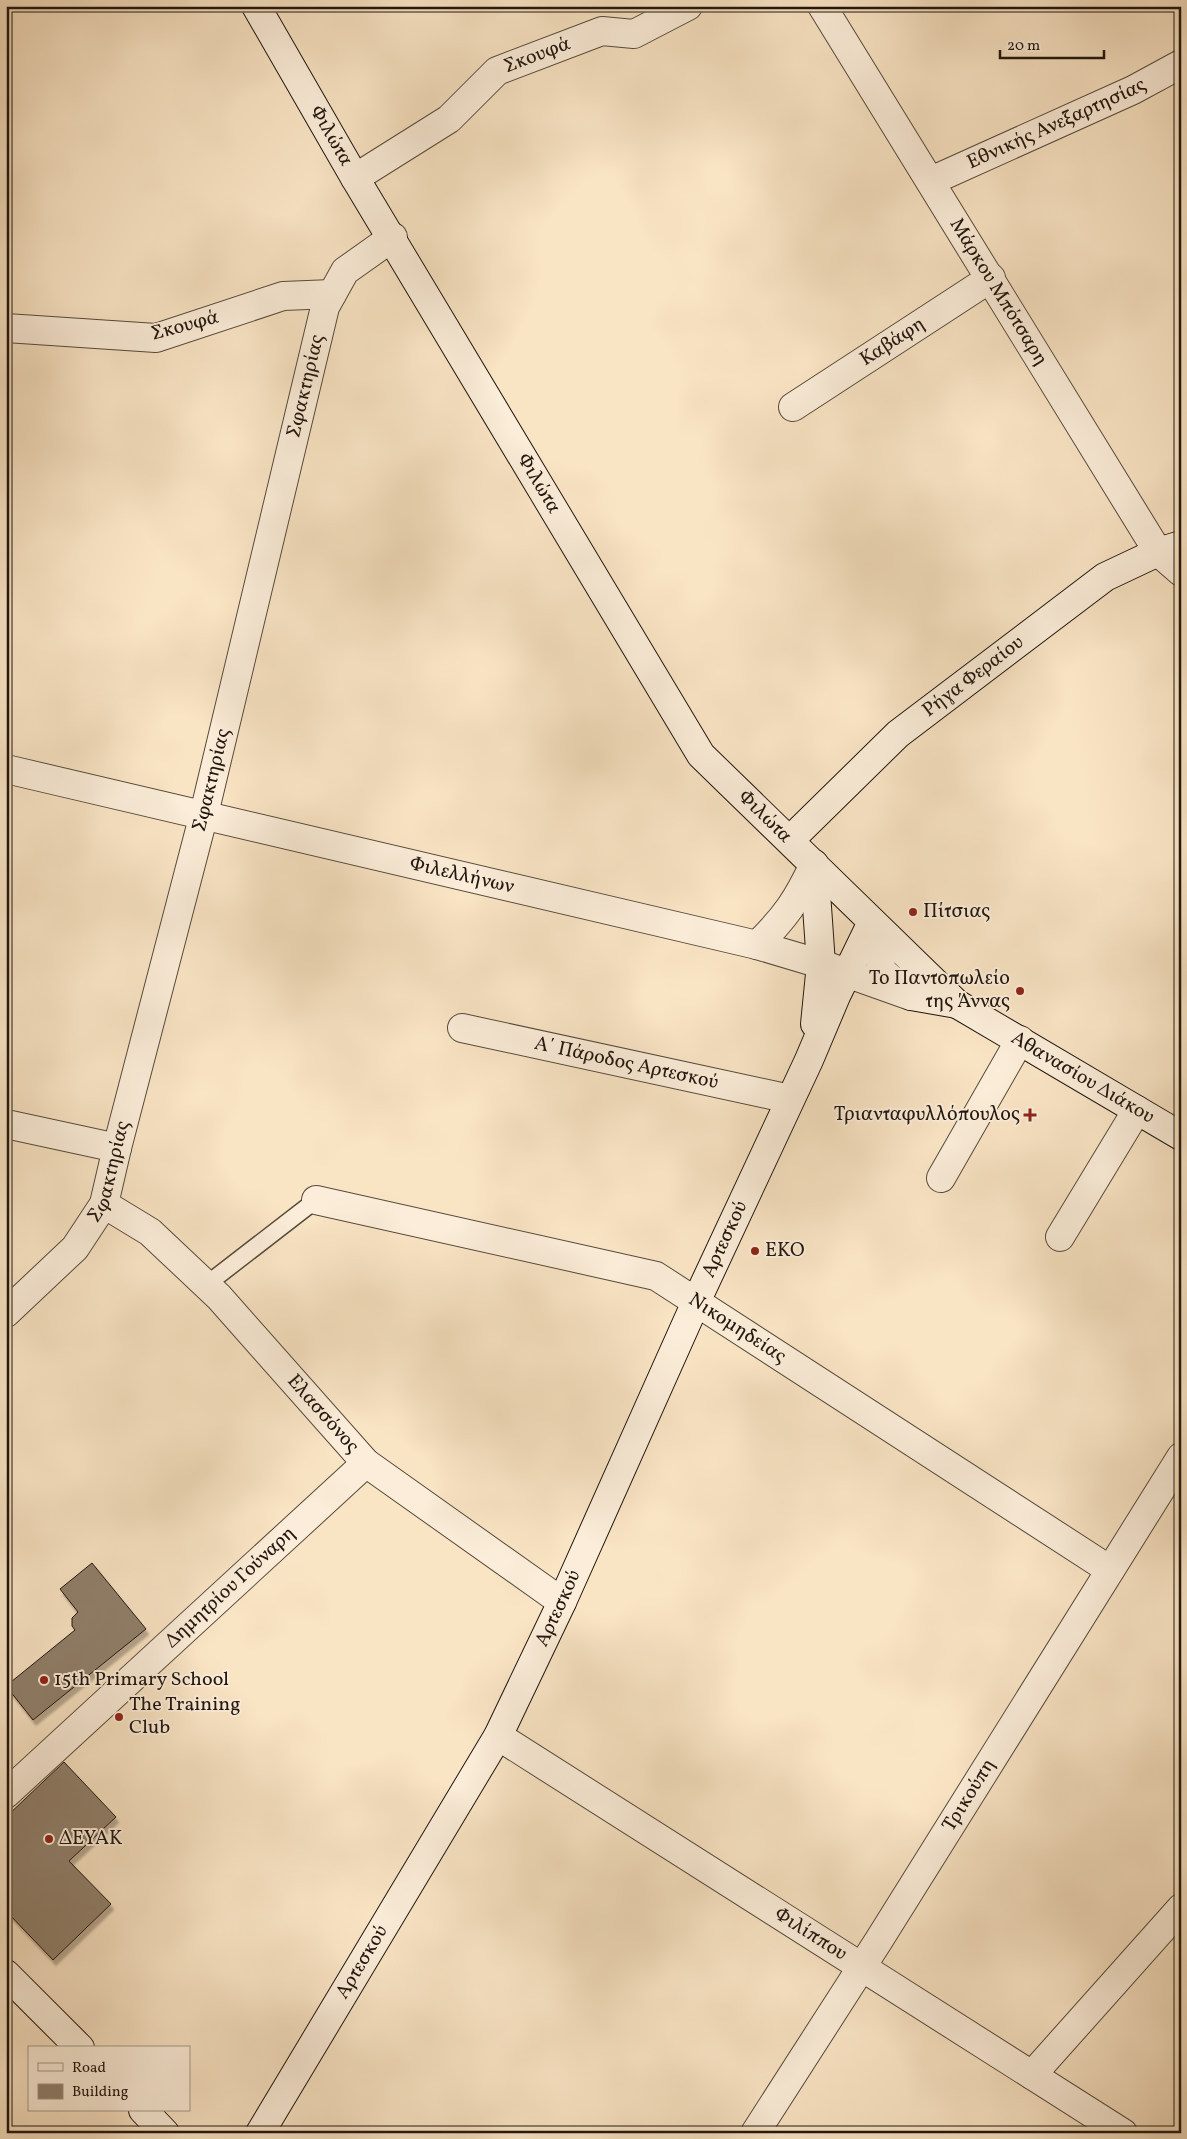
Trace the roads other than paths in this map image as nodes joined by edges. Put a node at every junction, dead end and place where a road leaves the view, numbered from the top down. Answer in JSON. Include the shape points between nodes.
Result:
{"nodes":[{"id":1,"x":256,"y":6,"type":"edge"},
{"id":2,"x":688,"y":6,"type":"edge"},
{"id":3,"x":822,"y":6,"type":"edge"},
{"id":4,"x":1181,"y":64,"type":"edge"},
{"id":5,"x":355,"y":178,"type":"junction"},
{"id":6,"x":931,"y":181,"type":"junction"},
{"id":7,"x":393,"y":237,"type":"junction"},
{"id":8,"x":991,"y":278,"type":"junction"},
{"id":9,"x":332,"y":294,"type":"junction"},
{"id":10,"x":6,"y":328,"type":"edge"},
{"id":11,"x":793,"y":407,"type":"dead end"},
{"id":12,"x":1169,"y":548,"type":"edge"},
{"id":13,"x":1181,"y":572,"type":"edge"},
{"id":14,"x":6,"y":769,"type":"edge"},
{"id":15,"x":204,"y":814,"type":"junction"},
{"id":16,"x":790,"y":840,"type":"junction"},
{"id":17,"x":814,"y":864,"type":"junction"},
{"id":18,"x":872,"y":922,"type":"junction"},
{"id":19,"x":757,"y":945,"type":"junction"},
{"id":20,"x":821,"y":964,"type":"junction"},
{"id":21,"x":846,"y":974,"type":"junction"},
{"id":22,"x":911,"y":996,"type":"junction"},
{"id":23,"x":957,"y":1004,"type":"junction"},
{"id":24,"x":462,"y":1028,"type":"dead end"},
{"id":25,"x":1020,"y":1040,"type":"junction"},
{"id":26,"x":809,"y":1060,"type":"junction"},
{"id":27,"x":790,"y":1099,"type":"junction"},
{"id":28,"x":1137,"y":1110,"type":"junction"},
{"id":29,"x":6,"y":1124,"type":"edge"},
{"id":30,"x":1181,"y":1136,"type":"edge"},
{"id":31,"x":117,"y":1148,"type":"junction"},
{"id":32,"x":941,"y":1178,"type":"dead end"},
{"id":33,"x":316,"y":1200,"type":"joint"},
{"id":34,"x":104,"y":1204,"type":"junction"},
{"id":35,"x":1060,"y":1237,"type":"dead end"},
{"id":36,"x":206,"y":1285,"type":"junction"},
{"id":37,"x":696,"y":1302,"type":"junction"},
{"id":38,"x":6,"y":1313,"type":"edge"},
{"id":39,"x":1181,"y":1457,"type":"edge"},
{"id":40,"x":366,"y":1464,"type":"junction"},
{"id":41,"x":1110,"y":1570,"type":"junction"},
{"id":42,"x":562,"y":1602,"type":"junction"},
{"id":43,"x":498,"y":1736,"type":"junction"},
{"id":44,"x":6,"y":1794,"type":"edge"},
{"id":45,"x":1181,"y":1908,"type":"edge"},
{"id":46,"x":862,"y":1967,"type":"junction"},
{"id":47,"x":6,"y":1974,"type":"edge"},
{"id":48,"x":78,"y":2046,"type":"edge"},
{"id":49,"x":1032,"y":2074,"type":"junction"},
{"id":50,"x":145,"y":2112,"type":"edge"},
{"id":51,"x":165,"y":2133,"type":"edge"},
{"id":52,"x":260,"y":2133,"type":"edge"},
{"id":53,"x":755,"y":2133,"type":"edge"},
{"id":54,"x":1123,"y":2133,"type":"edge"}],
"edges":[{"from":1,"to":5,"type":"street","name":"Φιλώτα"},
{"from":2,"to":5,"type":"street","name":"Σκουφά","via":[[634,34],[602,31],[497,71],[449,119]]},
{"from":3,"to":6,"type":"street","name":"Μάρκου Μπότσαρη"},
{"from":4,"to":6,"type":"street","name":"Εθνικής Ανεξαρτησίας","via":[[1133,90]]},
{"from":5,"to":7,"type":"street","name":"Φιλώτα"},
{"from":6,"to":8,"type":"street","name":"Μάρκου Μπότσαρη"},
{"from":7,"to":9,"type":"street","name":"Σφακτηρίας","via":[[344,271]]},
{"from":7,"to":16,"type":"street","name":"Φιλώτα","via":[[701,755]]},
{"from":8,"to":11,"type":"street","name":"Καβάφη"},
{"from":8,"to":12,"type":"street","name":"Μάρκου Μπότσαρη"},
{"from":9,"to":10,"type":"street","name":"Σκουφά","via":[[283,296],[156,338]]},
{"from":9,"to":15,"type":"street","name":"Σφακτηρίας","via":[[323,316]]},
{"from":12,"to":13,"type":"street","name":"Μάρκου Μπότσαρη"},
{"from":12,"to":16,"type":"street","name":"Ρήγα Φεραίου","via":[[1105,577],[898,734]]},
{"from":14,"to":15,"type":"street","name":"Φιλελλήνων"},
{"from":15,"to":19,"type":"street","name":"Φιλελλήνων"},
{"from":15,"to":31,"type":"street","name":"Σφακτηρίας"},
{"from":16,"to":17,"type":"street","name":"Φιλώτα"},
{"from":17,"to":18,"type":"street","name":"Φιλώτα"},
{"from":17,"to":19,"type":"street","via":[[791,908]]},
{"from":17,"to":20,"type":"street","name":"Αρτεσκού"},
{"from":18,"to":21,"type":"street","name":"Αρτεσκού"},
{"from":18,"to":22,"type":"street","via":[[882,971]]},
{"from":18,"to":23,"type":"street","name":"Αθανασίου Διάκου"},
{"from":19,"to":20,"type":"street","name":"Φιλελλήνων"},
{"from":20,"to":21,"type":"street","name":"Φιλελλήνων"},
{"from":20,"to":26,"type":"street","name":"Αρτεσκού"},
{"from":21,"to":22,"type":"street","name":"Φιλελλήνων"},
{"from":21,"to":26,"type":"street","name":"Αρτεσκού"},
{"from":22,"to":23,"type":"street","name":"Αθανασίου Διάκου"},
{"from":23,"to":25,"type":"street","name":"Αθανασίου Διάκου"},
{"from":24,"to":27,"type":"street","name":"Α΄ Πάροδος Αρτεσκού"},
{"from":25,"to":28,"type":"street","name":"Αθανασίου Διάκου"},
{"from":25,"to":32,"type":"street"},
{"from":26,"to":27,"type":"street","name":"Αρτεσκού"},
{"from":27,"to":37,"type":"street","name":"Αρτεσκού"},
{"from":28,"to":30,"type":"street","name":"Αθανασίου Διάκου"},
{"from":28,"to":35,"type":"street"},
{"from":29,"to":31,"type":"street"},
{"from":31,"to":34,"type":"street","name":"Σφακτηρίας"},
{"from":33,"to":36,"type":"lane"},
{"from":33,"to":37,"type":"street","name":"Νικομηδείας","via":[[656,1276]]},
{"from":34,"to":36,"type":"street","name":"Ελασσόνος","via":[[150,1232]]},
{"from":34,"to":38,"type":"street","name":"Σφακτηρίας","via":[[75,1248]]},
{"from":36,"to":40,"type":"street","name":"Ελασσόνος"},
{"from":37,"to":41,"type":"street","name":"Νικομηδείας"},
{"from":37,"to":42,"type":"street","name":"Αρτεσκού"},
{"from":39,"to":41,"type":"street","name":"Τρικούπη"},
{"from":40,"to":42,"type":"street","name":"Ελασσόνος"},
{"from":40,"to":44,"type":"street","name":"Δημητρίου Γούναρη"},
{"from":41,"to":46,"type":"street","name":"Τρικούπη"},
{"from":42,"to":43,"type":"street","name":"Αρτεσκού"},
{"from":43,"to":46,"type":"street","name":"Φιλίππου"},
{"from":43,"to":52,"type":"street","name":"Αρτεσκού"},
{"from":45,"to":49,"type":"street"},
{"from":46,"to":49,"type":"street","name":"Φιλίππου"},
{"from":46,"to":53,"type":"street","name":"Τρικούπη"},
{"from":47,"to":48,"type":"street"},
{"from":49,"to":54,"type":"street","name":"Φιλίππου"},
{"from":50,"to":51,"type":"street"}]}
